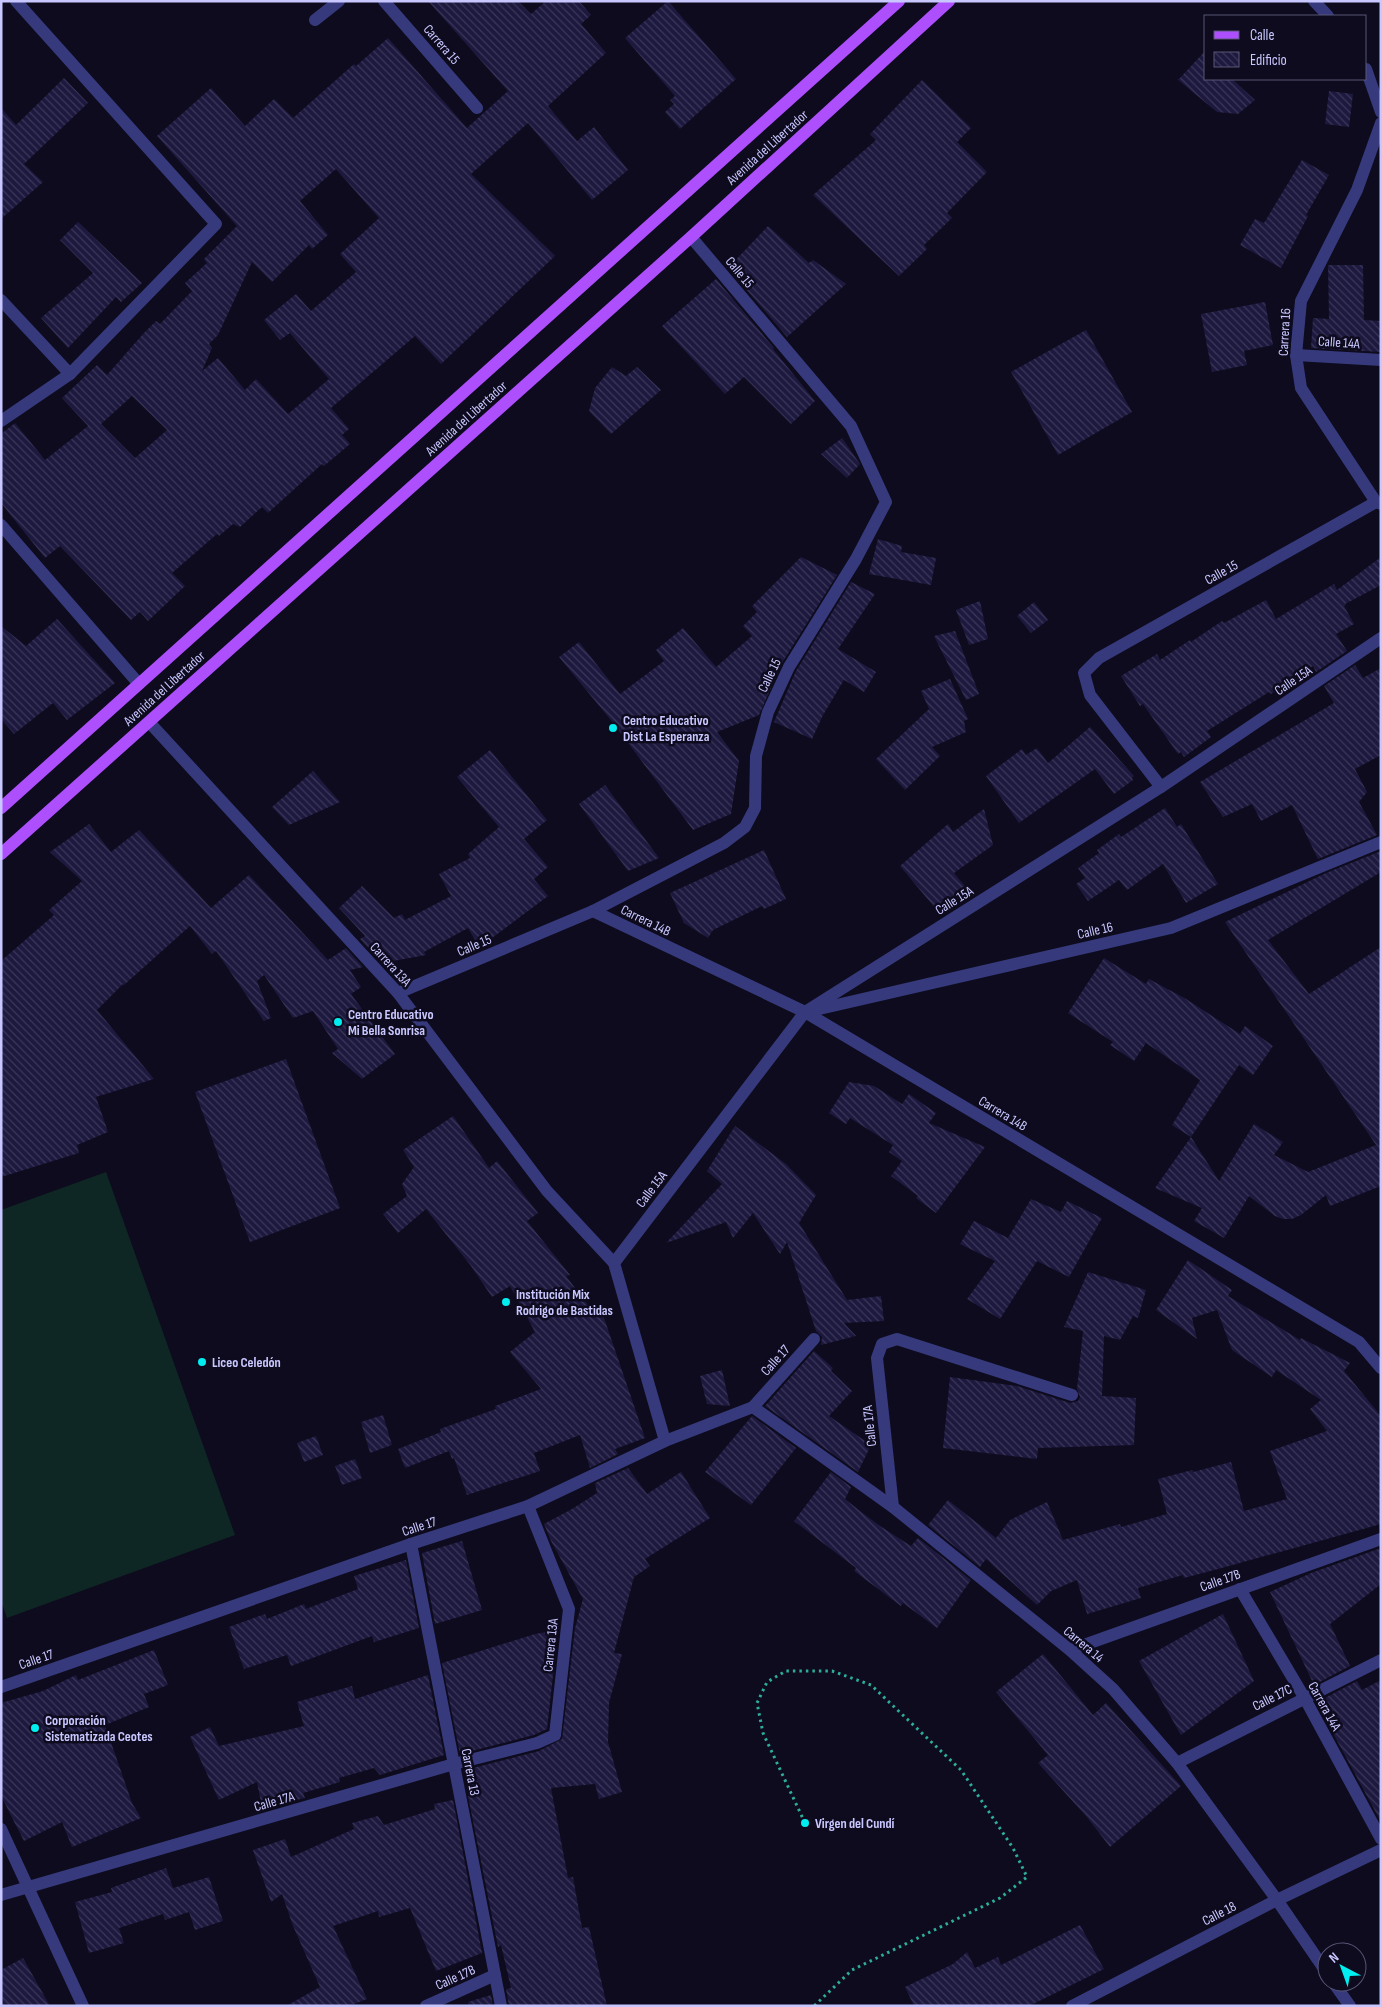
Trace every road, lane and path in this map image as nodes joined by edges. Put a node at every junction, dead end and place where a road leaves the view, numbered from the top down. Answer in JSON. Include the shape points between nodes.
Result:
{"nodes":[{"id":1,"x":16,"y":1,"type":"edge"},
{"id":2,"x":340,"y":1,"type":"edge"},
{"id":3,"x":384,"y":1,"type":"edge"},
{"id":4,"x":899,"y":1,"type":"edge"},
{"id":5,"x":949,"y":1,"type":"edge"},
{"id":6,"x":1314,"y":1,"type":"edge"},
{"id":7,"x":1327,"y":15,"type":"edge"},
{"id":8,"x":315,"y":20,"type":"dead end"},
{"id":9,"x":1367,"y":72,"type":"edge"},
{"id":10,"x":477,"y":108,"type":"dead end"},
{"id":11,"x":1381,"y":112,"type":"edge"},
{"id":12,"x":1381,"y":123,"type":"edge"},
{"id":13,"x":691,"y":237,"type":"junction"},
{"id":14,"x":1,"y":300,"type":"edge"},
{"id":15,"x":1296,"y":355,"type":"junction"},
{"id":16,"x":1381,"y":360,"type":"edge"},
{"id":17,"x":70,"y":374,"type":"junction"},
{"id":18,"x":1,"y":421,"type":"edge"},
{"id":19,"x":1378,"y":503,"type":"edge"},
{"id":20,"x":1,"y":525,"type":"edge"},
{"id":21,"x":1381,"y":638,"type":"edge"},
{"id":22,"x":139,"y":684,"type":"junction"},
{"id":23,"x":149,"y":722,"type":"junction"},
{"id":24,"x":1161,"y":787,"type":"junction"},
{"id":25,"x":1,"y":808,"type":"edge"},
{"id":26,"x":1381,"y":842,"type":"edge"},
{"id":27,"x":1,"y":854,"type":"edge"},
{"id":28,"x":593,"y":911,"type":"junction"},
{"id":29,"x":398,"y":994,"type":"junction"},
{"id":30,"x":805,"y":1012,"type":"junction"},
{"id":31,"x":614,"y":1263,"type":"junction"},
{"id":32,"x":814,"y":1339,"type":"dead end"},
{"id":33,"x":1381,"y":1368,"type":"edge"},
{"id":34,"x":1072,"y":1395,"type":"dead end"},
{"id":35,"x":753,"y":1407,"type":"junction"},
{"id":36,"x":665,"y":1441,"type":"junction"},
{"id":37,"x":528,"y":1506,"type":"junction"},
{"id":38,"x":893,"y":1507,"type":"junction"},
{"id":39,"x":1381,"y":1539,"type":"edge"},
{"id":40,"x":412,"y":1544,"type":"junction"},
{"id":41,"x":1240,"y":1589,"type":"junction"},
{"id":42,"x":1070,"y":1650,"type":"junction"},
{"id":43,"x":1381,"y":1660,"type":"edge"},
{"id":44,"x":1,"y":1687,"type":"edge"},
{"id":45,"x":1304,"y":1698,"type":"junction"},
{"id":46,"x":555,"y":1735,"type":"joint"},
{"id":47,"x":1177,"y":1763,"type":"junction"},
{"id":48,"x":454,"y":1764,"type":"junction"},
{"id":49,"x":805,"y":1823,"type":"dead end"},
{"id":50,"x":1,"y":1829,"type":"edge"},
{"id":51,"x":1381,"y":1839,"type":"edge"},
{"id":52,"x":1381,"y":1850,"type":"edge"},
{"id":53,"x":29,"y":1888,"type":"junction"},
{"id":54,"x":1,"y":1895,"type":"edge"},
{"id":55,"x":1277,"y":1900,"type":"junction"},
{"id":56,"x":1317,"y":1958,"type":"edge"},
{"id":57,"x":495,"y":1976,"type":"junction"},
{"id":58,"x":1341,"y":1992,"type":"edge"},
{"id":59,"x":83,"y":2006,"type":"edge"},
{"id":60,"x":426,"y":2006,"type":"edge"},
{"id":61,"x":501,"y":2006,"type":"edge"},
{"id":62,"x":814,"y":2006,"type":"edge"},
{"id":63,"x":1072,"y":2006,"type":"edge"},
{"id":64,"x":1350,"y":2006,"type":"edge"}],
"edges":[{"from":1,"to":17,"type":"street","via":[[216,224]]},
{"from":2,"to":8,"type":"street"},
{"from":3,"to":10,"type":"street","name":"Carrera 15"},
{"from":4,"to":22,"type":"main road","name":"Avenida del Libertador"},
{"from":5,"to":13,"type":"main road","name":"Avenida del Libertador"},
{"from":6,"to":7,"type":"street"},
{"from":9,"to":11,"type":"street"},
{"from":12,"to":15,"type":"street","name":"Carrera 16","via":[[1356,190],[1301,301]]},
{"from":13,"to":23,"type":"main road","name":"Avenida del Libertador"},
{"from":13,"to":28,"type":"street","name":"Calle 15","via":[[852,426],[886,502],[856,559],[789,667],[768,712],[756,756],[755,808],[745,827],[724,843]]},
{"from":14,"to":17,"type":"street"},
{"from":15,"to":16,"type":"street","name":"Calle 14A"},
{"from":15,"to":19,"type":"street","name":"Carrera 16","via":[[1301,388]]},
{"from":17,"to":18,"type":"street"},
{"from":19,"to":24,"type":"street","name":"Calle 15","via":[[1099,658],[1084,673],[1090,695]]},
{"from":20,"to":22,"type":"street"},
{"from":21,"to":24,"type":"street","name":"Calle 15A"},
{"from":22,"to":25,"type":"main road","name":"Avenida del Libertador"},
{"from":23,"to":27,"type":"main road","name":"Avenida del Libertador"},
{"from":23,"to":29,"type":"street","name":"Carrera 13A"},
{"from":24,"to":30,"type":"street","name":"Calle 15A"},
{"from":26,"to":30,"type":"street","name":"Calle 16","via":[[1171,928]]},
{"from":28,"to":29,"type":"street","name":"Calle 15"},
{"from":28,"to":30,"type":"street","name":"Carrera 14B"},
{"from":29,"to":31,"type":"street","name":"Carrera 13A","via":[[547,1191]]},
{"from":30,"to":31,"type":"street","name":"Calle 15A"},
{"from":30,"to":33,"type":"street","name":"Carrera 14B","via":[[1358,1342]]},
{"from":31,"to":36,"type":"street"},
{"from":32,"to":35,"type":"street","name":"Calle 17"},
{"from":34,"to":38,"type":"street","name":"Calle 17A","via":[[897,1339],[882,1344],[877,1358]]},
{"from":35,"to":36,"type":"street","name":"Calle 17"},
{"from":35,"to":38,"type":"street","name":"Carrera 14"},
{"from":36,"to":37,"type":"street","name":"Calle 17"},
{"from":37,"to":40,"type":"street","name":"Calle 17"},
{"from":37,"to":46,"type":"street","name":"Carrera 13A","via":[[569,1609]]},
{"from":38,"to":42,"type":"street","name":"Carrera 14"},
{"from":39,"to":41,"type":"street","name":"Calle 17B"},
{"from":40,"to":44,"type":"street","name":"Calle 17"},
{"from":40,"to":48,"type":"street","name":"Carrera 13"},
{"from":41,"to":42,"type":"street","name":"Calle 17B"},
{"from":41,"to":45,"type":"street","name":"Carrera 14A"},
{"from":42,"to":47,"type":"street","name":"Carrera 14","via":[[1113,1689]]},
{"from":43,"to":45,"type":"street","name":"Calle 17C"},
{"from":45,"to":47,"type":"street","name":"Calle 17C"},
{"from":45,"to":51,"type":"street","name":"Carrera 14A"},
{"from":46,"to":48,"type":"street","name":"Calle 17A","via":[[537,1743]]},
{"from":47,"to":55,"type":"street","name":"Carrera 14"},
{"from":48,"to":53,"type":"street","name":"Calle 17A"},
{"from":48,"to":57,"type":"street","name":"Carrera 13"},
{"from":49,"to":62,"type":"path","via":[[763,1732],[757,1703],[767,1682],[786,1671],[832,1671],[871,1685],[961,1770],[1013,1848],[1027,1877],[1000,1898],[852,1970]]},
{"from":50,"to":53,"type":"street"},
{"from":52,"to":55,"type":"street","name":"Calle 18"},
{"from":53,"to":54,"type":"street","name":"Calle 17A"},
{"from":53,"to":59,"type":"street"},
{"from":55,"to":56,"type":"street","name":"Carrera 14"},
{"from":55,"to":63,"type":"street","name":"Calle 18"},
{"from":57,"to":60,"type":"street","name":"Calle 17B"},
{"from":57,"to":61,"type":"street","name":"Carrera 13"},
{"from":58,"to":64,"type":"street"}]}
